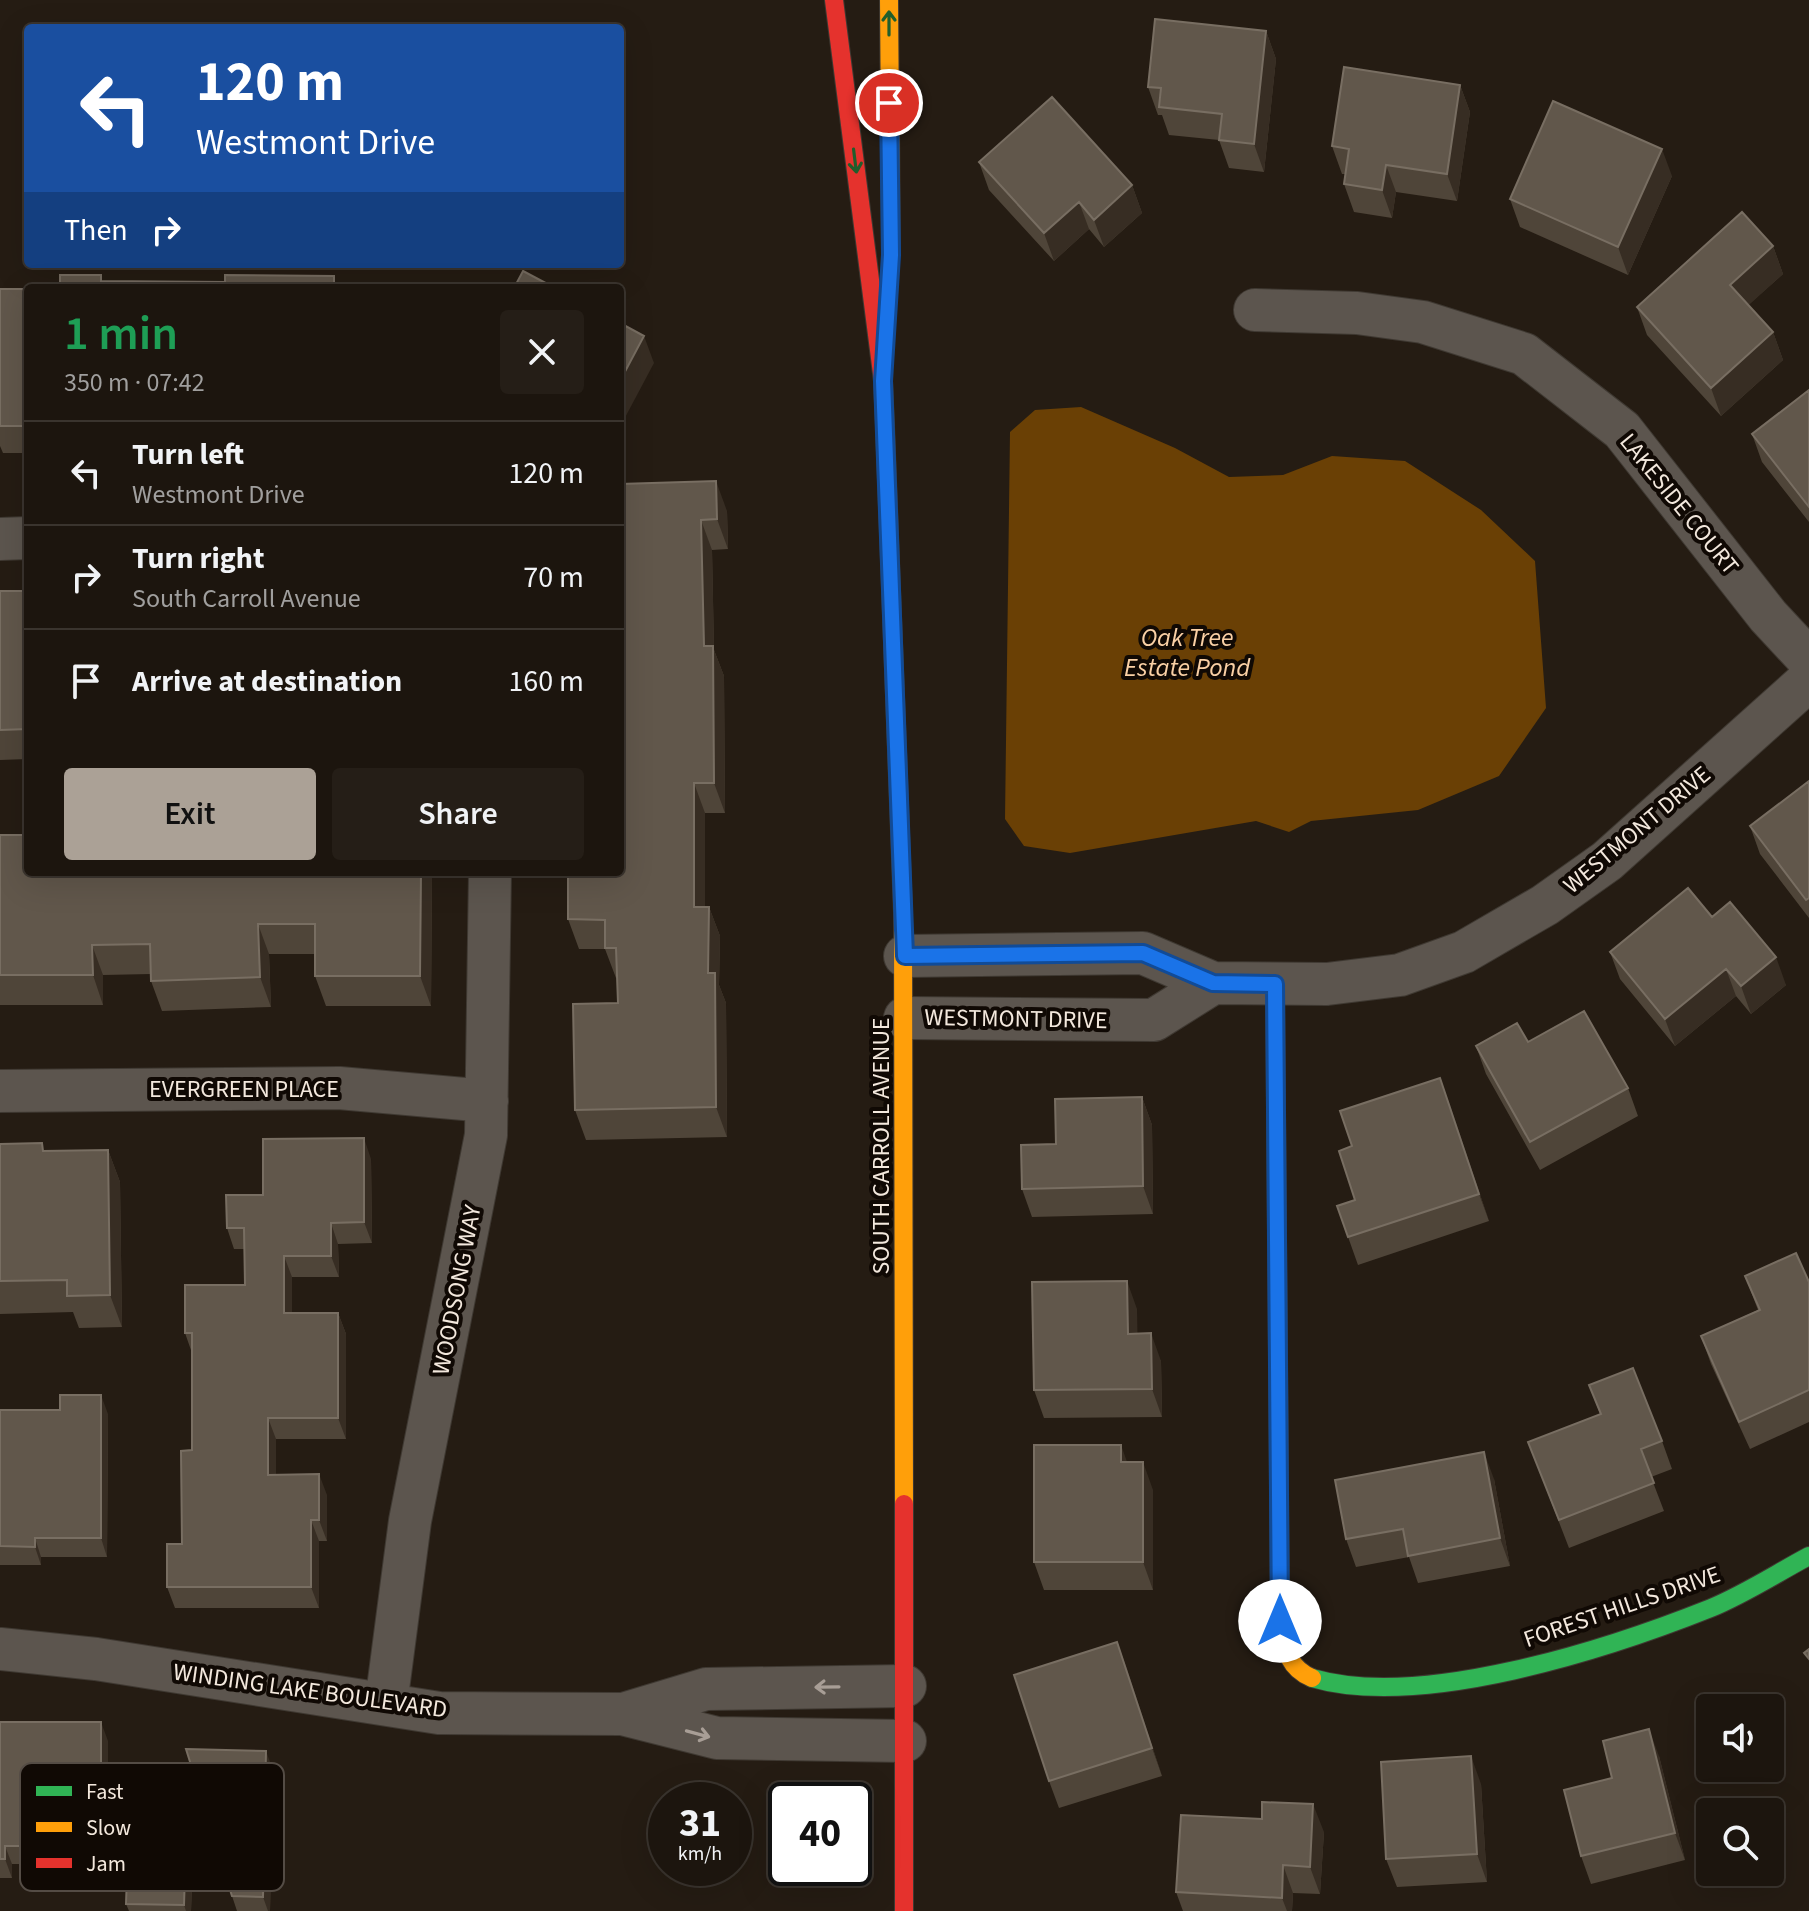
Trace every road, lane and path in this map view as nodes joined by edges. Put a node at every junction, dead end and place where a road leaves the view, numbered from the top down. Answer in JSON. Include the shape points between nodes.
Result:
{"nodes":[{"id":1,"x":834,"y":0,"type":"edge"},
{"id":2,"x":889,"y":0,"type":"edge"},
{"id":3,"x":1255,"y":310,"type":"dead end"},
{"id":4,"x":883,"y":381,"type":"junction"},
{"id":5,"x":24,"y":538,"type":"edge"},
{"id":6,"x":0,"y":539,"type":"edge"},
{"id":7,"x":1809,"y":660,"type":"edge"},
{"id":8,"x":1809,"y":680,"type":"edge"},
{"id":9,"x":490,"y":876,"type":"edge"},
{"id":10,"x":905,"y":956,"type":"junction"},
{"id":11,"x":1213,"y":983,"type":"junction"},
{"id":12,"x":1275,"y":984,"type":"junction"},
{"id":13,"x":905,"y":1018,"type":"junction"},
{"id":14,"x":0,"y":1091,"type":"edge"},
{"id":15,"x":487,"y":1101,"type":"junction"},
{"id":16,"x":1809,"y":1556,"type":"edge"},
{"id":17,"x":0,"y":1649,"type":"edge"},
{"id":18,"x":905,"y":1686,"type":"junction"},
{"id":19,"x":386,"y":1704,"type":"junction"},
{"id":20,"x":622,"y":1714,"type":"junction"},
{"id":21,"x":905,"y":1741,"type":"junction"},
{"id":22,"x":904,"y":1911,"type":"edge"}],
"edges":[{"from":1,"to":4,"type":"main road","name":"SOUTH CARROLL AVENUE","one_way":true},
{"from":4,"to":2,"type":"main road","name":"SOUTH CARROLL AVENUE","one_way":true,"via":[[890,278]]},
{"from":3,"to":7,"type":"street","name":"LAKESIDE COURT","via":[[1357,313],[1423,322],[1524,354],[1622,430],[1768,616]]},
{"from":4,"to":10,"type":"main road","name":"SOUTH CARROLL AVENUE"},
{"from":5,"to":6,"type":"street"},
{"from":8,"to":12,"type":"street","name":"WESTMONT DRIVE","via":[[1607,861],[1464,952],[1400,975]]},
{"from":9,"to":15,"type":"street","name":"WOODSONG WAY"},
{"from":10,"to":11,"type":"street","name":"WESTMONT DRIVE","via":[[1143,953]]},
{"from":10,"to":13,"type":"main road","name":"SOUTH CARROLL AVENUE"},
{"from":11,"to":12,"type":"street","name":"WESTMONT DRIVE"},
{"from":11,"to":13,"type":"street","name":"WESTMONT DRIVE","via":[[1154,1020]]},
{"from":12,"to":16,"type":"main road","name":"FOREST HILLS DRIVE","via":[[1280,1621],[1287,1658],[1300,1673],[1366,1687],[1452,1681],[1562,1658],[1713,1607]]},
{"from":13,"to":18,"type":"main road","name":"SOUTH CARROLL AVENUE"},
{"from":14,"to":15,"type":"street","name":"EVERGREEN PLACE","via":[[339,1088]]},
{"from":15,"to":19,"type":"street","name":"WOODSONG WAY","via":[[474,1211],[410,1521]]},
{"from":17,"to":19,"type":"street","name":"WINDING LAKE BOULEVARD"},
{"from":18,"to":20,"type":"street","name":"WINDING LAKE BOULEVARD","one_way":true,"via":[[706,1689]]},
{"from":18,"to":21,"type":"main road","name":"SOUTH CARROLL AVENUE"},
{"from":19,"to":20,"type":"street","name":"WINDING LAKE BOULEVARD","via":[[439,1713]]},
{"from":20,"to":21,"type":"street","name":"WINDING LAKE BOULEVARD","one_way":true,"via":[[717,1738]]},
{"from":21,"to":22,"type":"main road","name":"SOUTH CARROLL AVENUE"}]}
